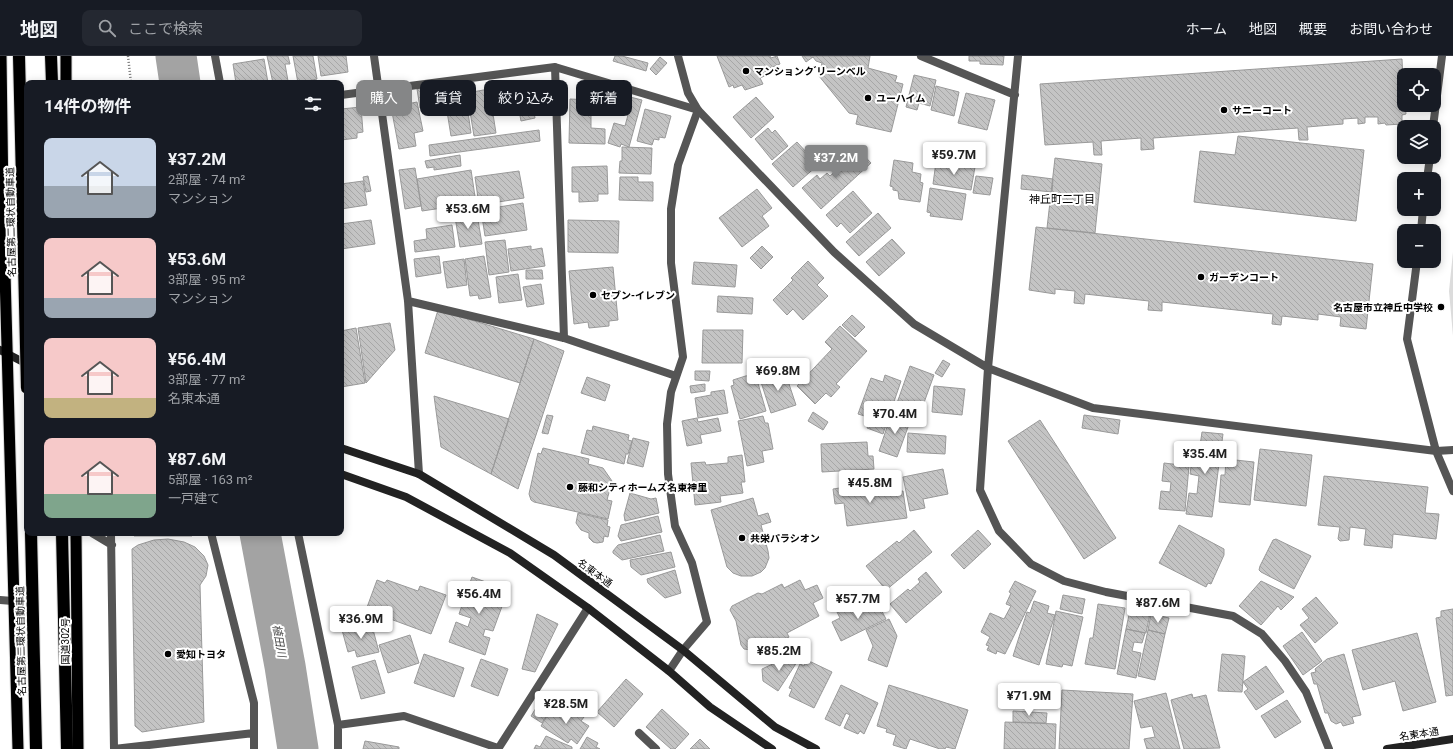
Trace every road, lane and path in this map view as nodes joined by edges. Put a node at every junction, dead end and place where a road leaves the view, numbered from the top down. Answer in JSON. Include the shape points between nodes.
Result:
{"nodes":[{"id":1,"x":1,"y":56,"type":"edge"},
{"id":2,"x":19,"y":56,"type":"edge"},
{"id":3,"x":51,"y":56,"type":"edge"},
{"id":4,"x":66,"y":56,"type":"edge"},
{"id":5,"x":128,"y":56,"type":"edge"},
{"id":6,"x":215,"y":56,"type":"edge"},
{"id":7,"x":374,"y":56,"type":"edge"},
{"id":8,"x":678,"y":56,"type":"edge"},
{"id":9,"x":921,"y":56,"type":"edge"},
{"id":10,"x":1018,"y":56,"type":"edge"},
{"id":11,"x":1442,"y":56,"type":"edge"},
{"id":12,"x":555,"y":66,"type":"junction"},
{"id":13,"x":52,"y":80,"type":"edge"},
{"id":14,"x":66,"y":80,"type":"edge"},
{"id":15,"x":131,"y":80,"type":"edge"},
{"id":16,"x":219,"y":80,"type":"edge"},
{"id":17,"x":378,"y":80,"type":"edge"},
{"id":18,"x":412,"y":86,"type":"edge"},
{"id":19,"x":356,"y":93,"type":"edge"},
{"id":20,"x":344,"y":95,"type":"edge"},
{"id":21,"x":1015,"y":95,"type":"junction"},
{"id":22,"x":698,"y":110,"type":"junction"},
{"id":23,"x":383,"y":116,"type":"edge"},
{"id":24,"x":1434,"y":120,"type":"edge"},
{"id":25,"x":2,"y":198,"type":"edge"},
{"id":26,"x":24,"y":264,"type":"edge"},
{"id":27,"x":1416,"y":268,"type":"edge"},
{"id":28,"x":408,"y":301,"type":"junction"},
{"id":29,"x":564,"y":338,"type":"junction"},
{"id":30,"x":4,"y":351,"type":"edge"},
{"id":31,"x":24,"y":356,"type":"edge"},
{"id":32,"x":24,"y":362,"type":"edge"},
{"id":33,"x":988,"y":368,"type":"junction"},
{"id":34,"x":676,"y":376,"type":"junction"},
{"id":35,"x":344,"y":449,"type":"edge"},
{"id":36,"x":1453,"y":450,"type":"edge"},
{"id":37,"x":1436,"y":451,"type":"junction"},
{"id":38,"x":419,"y":474,"type":"junction"},
{"id":39,"x":344,"y":475,"type":"edge"},
{"id":40,"x":1453,"y":491,"type":"edge"},
{"id":41,"x":31,"y":536,"type":"edge"},
{"id":42,"x":62,"y":536,"type":"edge"},
{"id":43,"x":76,"y":536,"type":"edge"},
{"id":44,"x":97,"y":536,"type":"edge"},
{"id":45,"x":112,"y":536,"type":"edge"},
{"id":46,"x":212,"y":536,"type":"edge"},
{"id":47,"x":299,"y":536,"type":"edge"},
{"id":48,"x":112,"y":545,"type":"junction"},
{"id":49,"x":0,"y":600,"type":"edge"},
{"id":50,"x":14,"y":601,"type":"junction"},
{"id":51,"x":588,"y":608,"type":"junction"},
{"id":52,"x":684,"y":650,"type":"junction"},
{"id":53,"x":669,"y":672,"type":"junction"},
{"id":54,"x":338,"y":725,"type":"junction"},
{"id":55,"x":254,"y":733,"type":"junction"},
{"id":56,"x":639,"y":733,"type":"dead end"},
{"id":57,"x":1453,"y":739,"type":"edge"},
{"id":58,"x":18,"y":749,"type":"edge"},
{"id":59,"x":36,"y":749,"type":"edge"},
{"id":60,"x":67,"y":749,"type":"edge"},
{"id":61,"x":78,"y":749,"type":"edge"},
{"id":62,"x":114,"y":749,"type":"edge"},
{"id":63,"x":254,"y":749,"type":"edge"},
{"id":64,"x":338,"y":749,"type":"edge"},
{"id":65,"x":498,"y":749,"type":"edge"},
{"id":66,"x":656,"y":749,"type":"edge"},
{"id":67,"x":772,"y":749,"type":"edge"},
{"id":68,"x":816,"y":749,"type":"edge"},
{"id":69,"x":1329,"y":749,"type":"edge"},
{"id":70,"x":1388,"y":749,"type":"edge"}],
"edges":[{"from":1,"to":25,"type":"highway"},
{"from":2,"to":26,"type":"highway","name":"名古屋第二環状自動車道","bridge":true},
{"from":3,"to":13,"type":"highway"},
{"from":4,"to":14,"type":"highway"},
{"from":5,"to":15,"type":"path"},
{"from":6,"to":16,"type":"street"},
{"from":7,"to":17,"type":"street"},
{"from":8,"to":22,"type":"street","via":[[688,93]]},
{"from":9,"to":21,"type":"street"},
{"from":10,"to":21,"type":"street"},
{"from":11,"to":24,"type":"street"},
{"from":12,"to":18,"type":"street"},
{"from":12,"to":22,"type":"street"},
{"from":12,"to":29,"type":"street"},
{"from":19,"to":20,"type":"street"},
{"from":21,"to":33,"type":"street"},
{"from":22,"to":33,"type":"street","via":[[834,252],[914,324]]},
{"from":22,"to":34,"type":"street","via":[[678,165],[671,209],[671,263],[683,357]]},
{"from":23,"to":28,"type":"street"},
{"from":25,"to":30,"type":"highway"},
{"from":27,"to":37,"type":"street","via":[[1407,338]]},
{"from":28,"to":29,"type":"street"},
{"from":28,"to":38,"type":"street"},
{"from":29,"to":34,"type":"street"},
{"from":30,"to":31,"type":"main road"},
{"from":30,"to":32,"type":"main road"},
{"from":30,"to":50,"type":"highway"},
{"from":33,"to":37,"type":"street","via":[[1093,408]]},
{"from":33,"to":69,"type":"street","via":[[980,490],[999,531],[1031,564],[1064,581],[1106,592],[1233,616],[1262,634],[1285,661],[1306,692]]},
{"from":34,"to":52,"type":"street","via":[[667,424],[668,474],[675,526],[692,563],[708,622]]},
{"from":35,"to":38,"type":"main road","name":"名東本通"},
{"from":36,"to":37,"type":"street"},
{"from":37,"to":40,"type":"street"},
{"from":38,"to":52,"type":"main road","name":"名東本通","via":[[554,555]]},
{"from":39,"to":51,"type":"main road","via":[[406,497],[510,553]]},
{"from":41,"to":59,"type":"highway","name":"名古屋第二環状自動車道"},
{"from":42,"to":60,"type":"highway"},
{"from":43,"to":61,"type":"highway","name":"国道302号"},
{"from":44,"to":48,"type":"street"},
{"from":45,"to":48,"type":"street"},
{"from":46,"to":55,"type":"street","via":[[254,703]]},
{"from":47,"to":54,"type":"street"},
{"from":48,"to":62,"type":"street"},
{"from":49,"to":50,"type":"street"},
{"from":50,"to":58,"type":"highway"},
{"from":51,"to":53,"type":"main road"},
{"from":51,"to":65,"type":"street"},
{"from":52,"to":53,"type":"street"},
{"from":52,"to":68,"type":"main road","name":"名東本通","via":[[775,727]]},
{"from":53,"to":67,"type":"main road","via":[[710,707]]},
{"from":54,"to":64,"type":"street"},
{"from":54,"to":65,"type":"street","via":[[404,716]]},
{"from":55,"to":62,"type":"street"},
{"from":55,"to":63,"type":"street"},
{"from":56,"to":66,"type":"street"},
{"from":57,"to":70,"type":"main road","name":"名東本通"}]}
